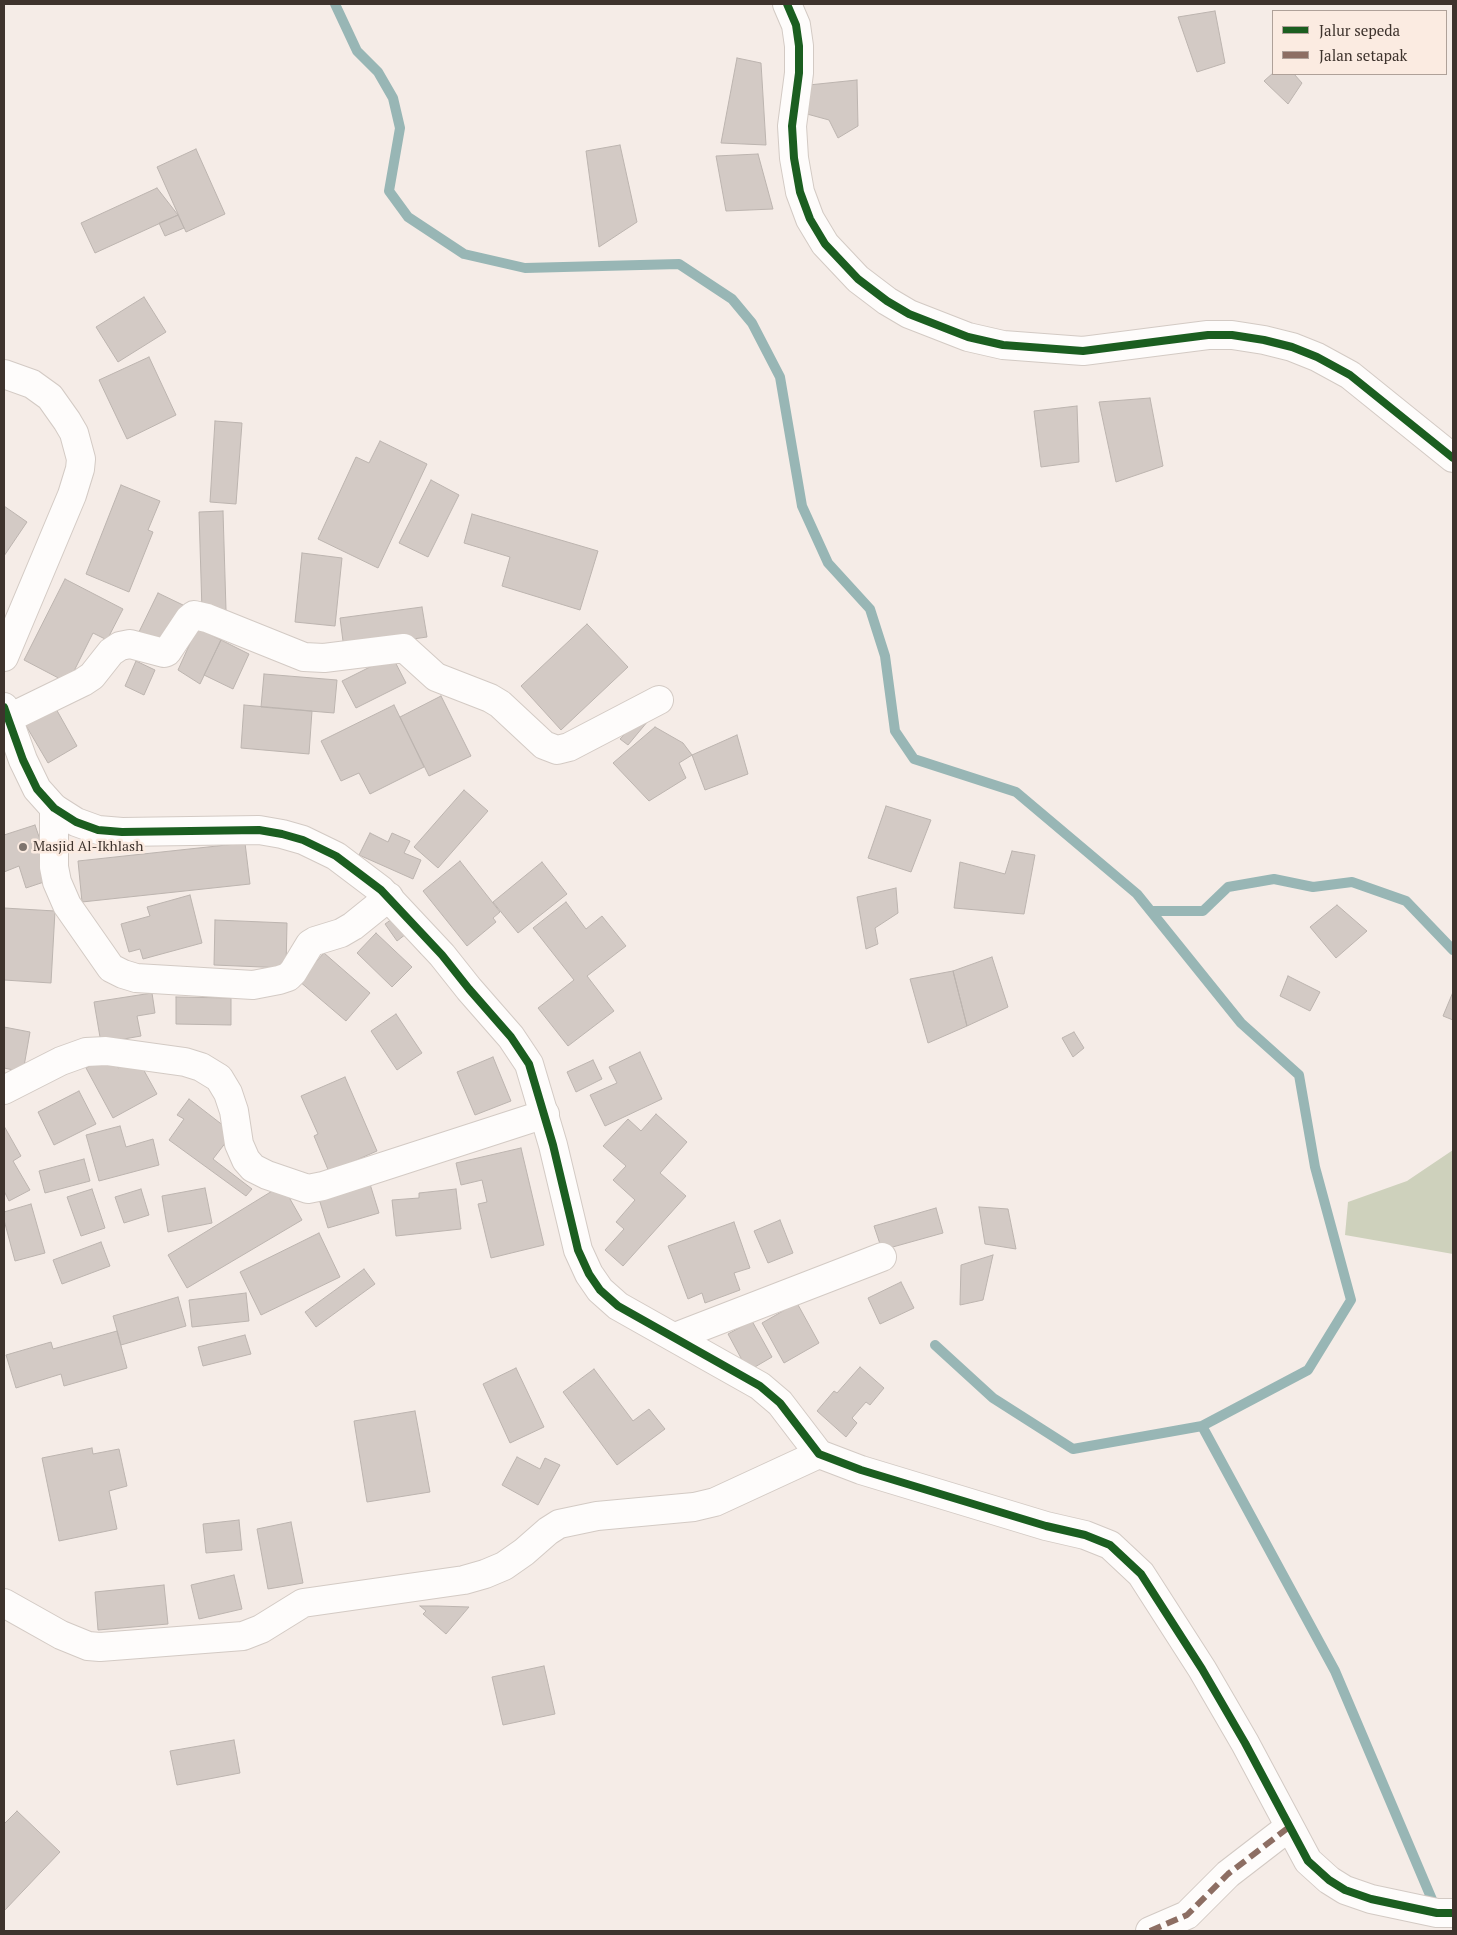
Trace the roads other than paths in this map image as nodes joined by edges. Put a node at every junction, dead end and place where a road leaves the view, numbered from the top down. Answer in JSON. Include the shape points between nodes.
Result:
{"nodes":[{"id":1,"x":787,"y":4,"type":"edge"},
{"id":2,"x":4,"y":374,"type":"edge"},
{"id":3,"x":1453,"y":458,"type":"edge"},
{"id":4,"x":4,"y":657,"type":"edge"},
{"id":5,"x":659,"y":700,"type":"dead end"},
{"id":6,"x":5,"y":713,"type":"edge"},
{"id":7,"x":54,"y":808,"type":"junction"},
{"id":8,"x":389,"y":898,"type":"junction"},
{"id":9,"x":4,"y":1090,"type":"edge"},
{"id":10,"x":545,"y":1114,"type":"junction"},
{"id":11,"x":882,"y":1257,"type":"dead end"},
{"id":12,"x":675,"y":1337,"type":"junction"},
{"id":13,"x":819,"y":1454,"type":"junction"},
{"id":14,"x":4,"y":1603,"type":"edge"},
{"id":15,"x":1289,"y":1827,"type":"junction"},
{"id":16,"x":1453,"y":1913,"type":"edge"},
{"id":17,"x":1150,"y":1931,"type":"edge"}],
"edges":[{"from":1,"to":3,"type":"street","via":[[796,25],[799,46],[792,126],[800,192],[810,219],[825,244],[858,280],[886,301],[909,314],[968,337],[1003,345],[1083,351],[1208,335],[1232,335],[1292,347],[1350,375]]},
{"from":2,"to":4,"type":"street","via":[[32,384],[50,397],[68,420],[80,458],[78,481]]},
{"from":5,"to":6,"type":"street","via":[[569,746],[550,749],[500,704],[436,677],[404,648],[324,658],[304,657],[194,615],[167,652],[130,644],[120,646],[83,682]]},
{"from":6,"to":7,"type":"street","via":[[34,782]]},
{"from":7,"to":8,"type":"street","via":[[76,822],[114,832],[259,830],[282,834],[336,856]]},
{"from":7,"to":8,"type":"street","via":[[54,867],[68,905],[111,968],[136,978],[254,985],[279,980],[293,972],[310,944],[321,937],[341,933]]},
{"from":8,"to":10,"type":"street","via":[[442,955],[521,1050],[534,1077]]},
{"from":9,"to":10,"type":"street","via":[[86,1052],[106,1051],[201,1066],[219,1078],[228,1093],[239,1144],[246,1160],[267,1175],[308,1189]]},
{"from":10,"to":12,"type":"street","via":[[578,1250],[589,1274],[600,1290],[618,1306]]},
{"from":11,"to":12,"type":"street"},
{"from":12,"to":13,"type":"street","via":[[760,1386],[780,1404]]},
{"from":13,"to":14,"type":"street","via":[[708,1504],[597,1516],[559,1524],[504,1566],[485,1574],[464,1580],[303,1603],[261,1629],[243,1636],[88,1646],[61,1635]]},
{"from":13,"to":15,"type":"street","via":[[871,1473],[1085,1535],[1117,1550],[1141,1574],[1202,1670]]},
{"from":15,"to":16,"type":"street","via":[[1308,1861],[1345,1890],[1371,1899],[1437,1913]]},
{"from":15,"to":17,"type":"street","via":[[1228,1874],[1187,1915]]}]}
